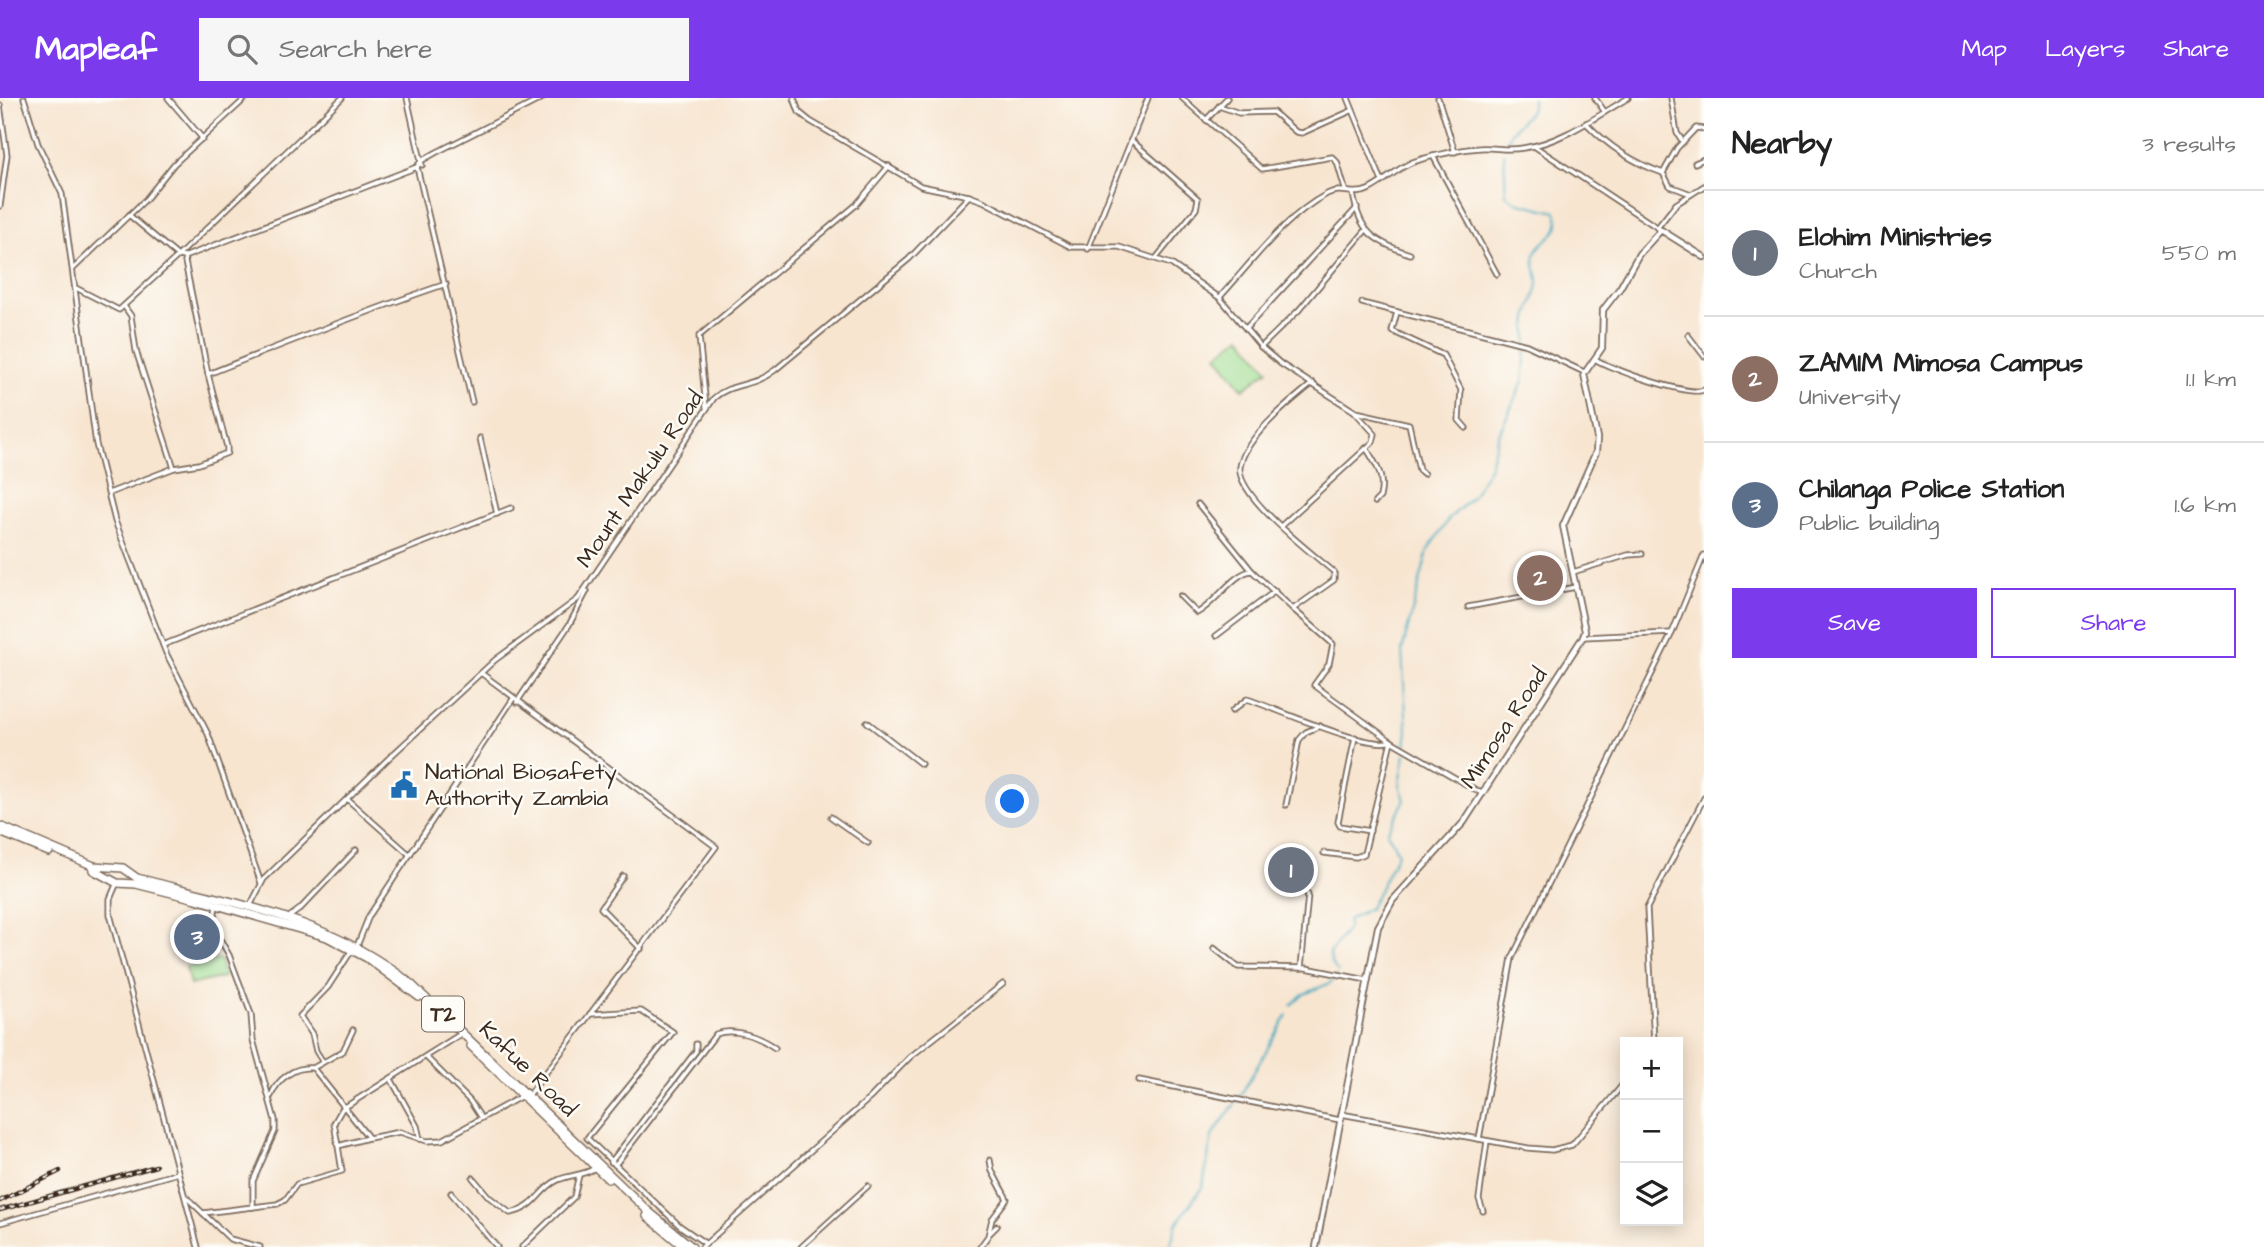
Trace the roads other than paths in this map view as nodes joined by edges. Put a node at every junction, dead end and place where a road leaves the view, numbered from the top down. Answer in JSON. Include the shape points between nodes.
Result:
{"nodes":[{"id":1,"x":24,"y":98,"type":"edge"},
{"id":2,"x":168,"y":98,"type":"edge"},
{"id":3,"x":246,"y":98,"type":"edge"},
{"id":4,"x":342,"y":98,"type":"edge"},
{"id":5,"x":407,"y":98,"type":"edge"},
{"id":6,"x":543,"y":98,"type":"edge"},
{"id":7,"x":794,"y":98,"type":"edge"},
{"id":8,"x":1148,"y":98,"type":"edge"},
{"id":9,"x":1182,"y":98,"type":"edge"},
{"id":10,"x":1227,"y":98,"type":"edge"},
{"id":11,"x":1348,"y":98,"type":"edge"},
{"id":12,"x":1438,"y":98,"type":"edge"},
{"id":13,"x":1595,"y":98,"type":"edge"},
{"id":14,"x":1628,"y":98,"type":"edge"},
{"id":15,"x":1671,"y":98,"type":"edge"},
{"id":16,"x":0,"y":105,"type":"edge"},
{"id":17,"x":1219,"y":106,"type":"junction"},
{"id":18,"x":1351,"y":111,"type":"junction"},
{"id":19,"x":1605,"y":112,"type":"junction"},
{"id":20,"x":1206,"y":120,"type":"junction"},
{"id":21,"x":1586,"y":123,"type":"junction"},
{"id":22,"x":1704,"y":129,"type":"edge"},
{"id":23,"x":204,"y":139,"type":"junction"},
{"id":24,"x":1131,"y":141,"type":"junction"},
{"id":25,"x":1683,"y":142,"type":"junction"},
{"id":26,"x":1534,"y":146,"type":"junction"},
{"id":27,"x":1455,"y":152,"type":"junction"},
{"id":28,"x":1433,"y":156,"type":"junction"},
{"id":29,"x":1704,"y":159,"type":"edge"},
{"id":30,"x":1695,"y":163,"type":"dead end"},
{"id":31,"x":420,"y":164,"type":"junction"},
{"id":32,"x":889,"y":166,"type":"junction"},
{"id":33,"x":1663,"y":173,"type":"junction"},
{"id":34,"x":1381,"y":179,"type":"junction"},
{"id":35,"x":1704,"y":186,"type":"edge"},
{"id":36,"x":1345,"y":189,"type":"junction"},
{"id":37,"x":1353,"y":193,"type":"junction"},
{"id":38,"x":1693,"y":194,"type":"junction"},
{"id":39,"x":969,"y":196,"type":"junction"},
{"id":40,"x":0,"y":206,"type":"edge"},
{"id":41,"x":1357,"y":208,"type":"junction"},
{"id":42,"x":129,"y":215,"type":"junction"},
{"id":43,"x":1659,"y":229,"type":"junction"},
{"id":44,"x":1366,"y":230,"type":"junction"},
{"id":45,"x":1088,"y":249,"type":"junction"},
{"id":46,"x":1410,"y":254,"type":"dead end"},
{"id":47,"x":178,"y":256,"type":"junction"},
{"id":48,"x":184,"y":257,"type":"junction"},
{"id":49,"x":1157,"y":257,"type":"junction"},
{"id":50,"x":1704,"y":257,"type":"edge"},
{"id":51,"x":74,"y":268,"type":"junction"},
{"id":52,"x":1497,"y":274,"type":"dead end"},
{"id":53,"x":446,"y":284,"type":"junction"},
{"id":54,"x":76,"y":288,"type":"junction"},
{"id":55,"x":1220,"y":298,"type":"junction"},
{"id":56,"x":1362,"y":303,"type":"dead end"},
{"id":57,"x":124,"y":306,"type":"junction"},
{"id":58,"x":1397,"y":312,"type":"junction"},
{"id":59,"x":1246,"y":328,"type":"junction"},
{"id":60,"x":1688,"y":335,"type":"dead end"},
{"id":61,"x":1261,"y":347,"type":"junction"},
{"id":62,"x":1704,"y":356,"type":"edge"},
{"id":63,"x":1595,"y":359,"type":"junction"},
{"id":64,"x":1584,"y":372,"type":"junction"},
{"id":65,"x":208,"y":374,"type":"junction"},
{"id":66,"x":1313,"y":383,"type":"junction"},
{"id":67,"x":1704,"y":390,"type":"edge"},
{"id":68,"x":471,"y":402,"type":"dead end"},
{"id":69,"x":706,"y":408,"type":"junction"},
{"id":70,"x":1354,"y":411,"type":"junction"},
{"id":71,"x":1466,"y":428,"type":"dead end"},
{"id":72,"x":480,"y":439,"type":"dead end"},
{"id":73,"x":1366,"y":448,"type":"junction"},
{"id":74,"x":174,"y":468,"type":"junction"},
{"id":75,"x":1424,"y":474,"type":"dead end"},
{"id":76,"x":109,"y":493,"type":"junction"},
{"id":77,"x":1375,"y":502,"type":"dead end"},
{"id":78,"x":1198,"y":504,"type":"dead end"},
{"id":79,"x":511,"y":508,"type":"dead end"},
{"id":80,"x":497,"y":513,"type":"junction"},
{"id":81,"x":1282,"y":525,"type":"junction"},
{"id":82,"x":1642,"y":554,"type":"dead end"},
{"id":83,"x":1704,"y":555,"type":"edge"},
{"id":84,"x":1252,"y":571,"type":"junction"},
{"id":85,"x":1573,"y":572,"type":"junction"},
{"id":86,"x":589,"y":586,"type":"junction"},
{"id":87,"x":1576,"y":587,"type":"junction"},
{"id":88,"x":1275,"y":591,"type":"junction"},
{"id":89,"x":1180,"y":596,"type":"dead end"},
{"id":90,"x":1468,"y":607,"type":"dead end"},
{"id":91,"x":1293,"y":609,"type":"junction"},
{"id":92,"x":1672,"y":633,"type":"junction"},
{"id":93,"x":1216,"y":636,"type":"dead end"},
{"id":94,"x":1583,"y":637,"type":"junction"},
{"id":95,"x":163,"y":645,"type":"junction"},
{"id":96,"x":481,"y":673,"type":"junction"},
{"id":97,"x":515,"y":700,"type":"junction"},
{"id":98,"x":1233,"y":711,"type":"dead end"},
{"id":99,"x":866,"y":722,"type":"dead end"},
{"id":100,"x":1322,"y":726,"type":"junction"},
{"id":101,"x":1354,"y":737,"type":"junction"},
{"id":102,"x":1391,"y":741,"type":"junction"},
{"id":103,"x":921,"y":764,"type":"dead end"},
{"id":104,"x":1483,"y":794,"type":"junction"},
{"id":105,"x":1704,"y":798,"type":"edge"},
{"id":106,"x":347,"y":799,"type":"junction"},
{"id":107,"x":1286,"y":806,"type":"dead end"},
{"id":108,"x":831,"y":817,"type":"dead end"},
{"id":109,"x":0,"y":826,"type":"edge"},
{"id":110,"x":1370,"y":831,"type":"junction"},
{"id":111,"x":0,"y":832,"type":"edge"},
{"id":112,"x":869,"y":843,"type":"dead end"},
{"id":113,"x":356,"y":850,"type":"dead end"},
{"id":114,"x":1324,"y":853,"type":"dead end"},
{"id":115,"x":410,"y":855,"type":"junction"},
{"id":116,"x":118,"y":868,"type":"junction"},
{"id":117,"x":127,"y":872,"type":"junction"},
{"id":118,"x":623,"y":876,"type":"dead end"},
{"id":119,"x":1288,"y":880,"type":"dead end"},
{"id":120,"x":117,"y":882,"type":"junction"},
{"id":121,"x":261,"y":883,"type":"junction"},
{"id":122,"x":216,"y":905,"type":"junction"},
{"id":123,"x":249,"y":908,"type":"junction"},
{"id":124,"x":288,"y":917,"type":"junction"},
{"id":125,"x":355,"y":948,"type":"junction"},
{"id":126,"x":1214,"y":948,"type":"dead end"},
{"id":127,"x":641,"y":949,"type":"junction"},
{"id":128,"x":1301,"y":968,"type":"junction"},
{"id":129,"x":1367,"y":980,"type":"junction"},
{"id":130,"x":1003,"y":985,"type":"dead end"},
{"id":131,"x":589,"y":1014,"type":"junction"},
{"id":132,"x":353,"y":1030,"type":"dead end"},
{"id":133,"x":459,"y":1035,"type":"junction"},
{"id":134,"x":1654,"y":1037,"type":"edge"},
{"id":135,"x":696,"y":1044,"type":"dead end"},
{"id":136,"x":775,"y":1048,"type":"dead end"},
{"id":137,"x":426,"y":1057,"type":"junction"},
{"id":138,"x":323,"y":1062,"type":"junction"},
{"id":139,"x":313,"y":1068,"type":"junction"},
{"id":140,"x":391,"y":1079,"type":"junction"},
{"id":141,"x":1139,"y":1080,"type":"dead end"},
{"id":142,"x":1620,"y":1088,"type":"edge"},
{"id":143,"x":525,"y":1095,"type":"junction"},
{"id":144,"x":271,"y":1096,"type":"junction"},
{"id":145,"x":342,"y":1109,"type":"junction"},
{"id":146,"x":1341,"y":1117,"type":"junction"},
{"id":147,"x":481,"y":1118,"type":"junction"},
{"id":148,"x":369,"y":1138,"type":"junction"},
{"id":149,"x":420,"y":1139,"type":"junction"},
{"id":150,"x":1479,"y":1139,"type":"junction"},
{"id":151,"x":1487,"y":1141,"type":"junction"},
{"id":152,"x":338,"y":1146,"type":"junction"},
{"id":153,"x":990,"y":1160,"type":"dead end"},
{"id":154,"x":613,"y":1164,"type":"junction"},
{"id":155,"x":595,"y":1167,"type":"junction"},
{"id":156,"x":606,"y":1171,"type":"junction"},
{"id":157,"x":178,"y":1172,"type":"junction"},
{"id":158,"x":579,"y":1175,"type":"junction"},
{"id":159,"x":473,"y":1178,"type":"dead end"},
{"id":160,"x":868,"y":1186,"type":"dead end"},
{"id":161,"x":451,"y":1193,"type":"dead end"},
{"id":162,"x":184,"y":1196,"type":"junction"},
{"id":163,"x":654,"y":1201,"type":"junction"},
{"id":164,"x":253,"y":1207,"type":"junction"},
{"id":165,"x":646,"y":1209,"type":"junction"},
{"id":166,"x":1483,"y":1212,"type":"dead end"},
{"id":167,"x":203,"y":1213,"type":"junction"},
{"id":168,"x":0,"y":1223,"type":"edge"},
{"id":169,"x":997,"y":1226,"type":"dead end"},
{"id":170,"x":989,"y":1234,"type":"junction"},
{"id":171,"x":704,"y":1245,"type":"edge"},
{"id":172,"x":198,"y":1247,"type":"edge"},
{"id":173,"x":260,"y":1247,"type":"edge"},
{"id":174,"x":497,"y":1247,"type":"edge"},
{"id":175,"x":522,"y":1247,"type":"edge"},
{"id":176,"x":684,"y":1247,"type":"edge"},
{"id":177,"x":692,"y":1247,"type":"edge"},
{"id":178,"x":801,"y":1247,"type":"edge"},
{"id":179,"x":980,"y":1247,"type":"edge"},
{"id":180,"x":1316,"y":1247,"type":"edge"}],
"edges":[{"from":1,"to":51,"type":"street","via":[[38,144],[62,194]]},
{"from":2,"to":23,"type":"street"},
{"from":3,"to":23,"type":"street"},
{"from":4,"to":47,"type":"street"},
{"from":5,"to":31,"type":"street"},
{"from":6,"to":31,"type":"street"},
{"from":7,"to":32,"type":"street","via":[[803,116]]},
{"from":8,"to":24,"type":"street"},
{"from":9,"to":20,"type":"street"},
{"from":10,"to":17,"type":"street"},
{"from":11,"to":18,"type":"street"},
{"from":12,"to":27,"type":"street"},
{"from":13,"to":19,"type":"street"},
{"from":14,"to":19,"type":"street"},
{"from":15,"to":25,"type":"street"},
{"from":16,"to":40,"type":"street","via":[[7,155]]},
{"from":17,"to":18,"type":"street","via":[[1239,113],[1270,112],[1302,133]]},
{"from":17,"to":20,"type":"street"},
{"from":18,"to":34,"type":"street"},
{"from":19,"to":21,"type":"street"},
{"from":20,"to":36,"type":"street","via":[[1262,169],[1332,157]]},
{"from":21,"to":26,"type":"street"},
{"from":21,"to":33,"type":"street","via":[[1604,141]]},
{"from":22,"to":25,"type":"street","via":[[1696,128]]},
{"from":23,"to":42,"type":"street","via":[[169,168]]},
{"from":24,"to":45,"type":"street"},
{"from":24,"to":49,"type":"street","via":[[1198,199],[1196,209]]},
{"from":25,"to":33,"type":"street"},
{"from":26,"to":27,"type":"street"},
{"from":26,"to":43,"type":"street"},
{"from":27,"to":28,"type":"street"},
{"from":28,"to":34,"type":"street"},
{"from":28,"to":52,"type":"street"},
{"from":29,"to":30,"type":"street"},
{"from":31,"to":48,"type":"street"},
{"from":31,"to":53,"type":"street"},
{"from":32,"to":39,"type":"street","via":[[921,186]]},
{"from":32,"to":69,"type":"street","via":[[856,205],[702,334],[698,342]]},
{"from":33,"to":38,"type":"street","via":[[1670,186]]},
{"from":34,"to":37,"type":"street","via":[[1368,190]]},
{"from":35,"to":38,"type":"street"},
{"from":36,"to":37,"type":"street"},
{"from":36,"to":55,"type":"street","via":[[1325,195],[1300,215]]},
{"from":37,"to":41,"type":"street"},
{"from":38,"to":43,"type":"street","via":[[1676,204]]},
{"from":39,"to":45,"type":"street","via":[[1071,247]]},
{"from":39,"to":69,"type":"street","name":"Mount Makulu Road","via":[[909,259],[775,370],[754,384],[724,390]]},
{"from":41,"to":44,"type":"street"},
{"from":41,"to":59,"type":"street"},
{"from":42,"to":47,"type":"street"},
{"from":42,"to":51,"type":"street"},
{"from":43,"to":50,"type":"street"},
{"from":43,"to":63,"type":"street","via":[[1603,310],[1602,348]]},
{"from":44,"to":46,"type":"street","via":[[1383,245]]},
{"from":44,"to":61,"type":"street","via":[[1299,310]]},
{"from":45,"to":49,"type":"street","via":[[1119,247]]},
{"from":47,"to":48,"type":"street"},
{"from":47,"to":57,"type":"street"},
{"from":48,"to":65,"type":"street"},
{"from":49,"to":55,"type":"street"},
{"from":51,"to":54,"type":"street"},
{"from":53,"to":65,"type":"street","via":[[301,335]]},
{"from":53,"to":68,"type":"street"},
{"from":54,"to":57,"type":"street","via":[[115,309]]},
{"from":54,"to":76,"type":"street","via":[[96,444]]},
{"from":55,"to":59,"type":"street"},
{"from":56,"to":58,"type":"street"},
{"from":57,"to":74,"type":"street","via":[[131,316],[136,351]]},
{"from":58,"to":64,"type":"street","via":[[1527,345]]},
{"from":58,"to":71,"type":"street","via":[[1392,331],[1443,355],[1461,388],[1458,418]]},
{"from":59,"to":61,"type":"street"},
{"from":60,"to":62,"type":"street"},
{"from":61,"to":66,"type":"street"},
{"from":63,"to":64,"type":"street"},
{"from":63,"to":67,"type":"street","via":[[1676,388]]},
{"from":64,"to":85,"type":"street","via":[[1597,445],[1565,516],[1564,534]]},
{"from":65,"to":74,"type":"street","via":[[227,453]]},
{"from":66,"to":70,"type":"street"},
{"from":66,"to":81,"type":"street","via":[[1265,428],[1241,463],[1240,476],[1248,492]]},
{"from":69,"to":86,"type":"street","name":"Mount Makulu Road"},
{"from":70,"to":73,"type":"street","via":[[1375,431]]},
{"from":70,"to":75,"type":"street","via":[[1409,424],[1419,470]]},
{"from":72,"to":80,"type":"street"},
{"from":73,"to":77,"type":"street","via":[[1382,480]]},
{"from":73,"to":81,"type":"street"},
{"from":74,"to":76,"type":"street"},
{"from":76,"to":95,"type":"street","via":[[125,552]]},
{"from":78,"to":84,"type":"street"},
{"from":79,"to":80,"type":"street"},
{"from":80,"to":95,"type":"street"},
{"from":81,"to":91,"type":"street","via":[[1336,577]]},
{"from":82,"to":85,"type":"street"},
{"from":83,"to":92,"type":"street"},
{"from":84,"to":88,"type":"street"},
{"from":84,"to":89,"type":"street","via":[[1237,576],[1197,613]]},
{"from":85,"to":87,"type":"street"},
{"from":86,"to":96,"type":"street","name":"Mount Makulu Road"},
{"from":86,"to":97,"type":"street","via":[[569,625]]},
{"from":87,"to":90,"type":"street"},
{"from":87,"to":94,"type":"street"},
{"from":88,"to":91,"type":"street"},
{"from":88,"to":93,"type":"street"},
{"from":91,"to":102,"type":"street","via":[[1333,644],[1329,664],[1314,685]]},
{"from":92,"to":94,"type":"street"},
{"from":92,"to":150,"type":"street","via":[[1512,958]]},
{"from":94,"to":104,"type":"street","name":"Mimosa Road"},
{"from":95,"to":121,"type":"street","via":[[208,734]]},
{"from":96,"to":97,"type":"street"},
{"from":96,"to":106,"type":"street","name":"Mount Makulu Road"},
{"from":97,"to":115,"type":"street"},
{"from":97,"to":127,"type":"street","via":[[715,846]]},
{"from":98,"to":100,"type":"street","via":[[1247,699]]},
{"from":99,"to":103,"type":"street"},
{"from":100,"to":101,"type":"street"},
{"from":100,"to":107,"type":"street","via":[[1299,740]]},
{"from":101,"to":102,"type":"street","via":[[1381,744]]},
{"from":101,"to":110,"type":"street","via":[[1338,822]]},
{"from":102,"to":104,"type":"street"},
{"from":102,"to":110,"type":"street"},
{"from":104,"to":129,"type":"street","name":"Mimosa Road","via":[[1456,832],[1385,910]]},
{"from":105,"to":134,"type":"street","via":[[1647,908]]},
{"from":106,"to":115,"type":"street"},
{"from":106,"to":121,"type":"street","name":"Mount Makulu Road"},
{"from":108,"to":112,"type":"street"},
{"from":109,"to":116,"type":"highway","via":[[94,866]]},
{"from":110,"to":114,"type":"street","via":[[1360,856]]},
{"from":111,"to":120,"type":"highway","name":"Kafue Road","number":"T2"},
{"from":113,"to":124,"type":"street"},
{"from":115,"to":125,"type":"street","via":[[369,916]]},
{"from":116,"to":117,"type":"highway","name":"Kafue Road"},
{"from":116,"to":120,"type":"highway","via":[[113,871]]},
{"from":117,"to":120,"type":"highway","via":[[127,879]]},
{"from":117,"to":123,"type":"highway","name":"Kafue Road","number":"T2"},
{"from":118,"to":127,"type":"street","via":[[601,908]]},
{"from":119,"to":128,"type":"street","via":[[1302,886],[1308,895]]},
{"from":120,"to":122,"type":"highway","name":"Kafue Road","number":"T2"},
{"from":120,"to":157,"type":"street","via":[[110,914]]},
{"from":121,"to":123,"type":"street","name":"Mount Makulu Road"},
{"from":122,"to":125,"type":"highway","name":"Kafue Road","number":"T2"},
{"from":122,"to":144,"type":"street","via":[[215,933],[229,955],[250,1011],[253,1040]]},
{"from":123,"to":124,"type":"highway","name":"Kafue Road","number":"T2"},
{"from":124,"to":125,"type":"highway","name":"Kafue Road","number":"T2"},
{"from":125,"to":133,"type":"highway","name":"Kafue Road","number":"T2"},
{"from":125,"to":138,"type":"street","via":[[328,987],[300,1016]]},
{"from":125,"to":143,"type":"highway","name":"Kafue Road","number":"T2","via":[[411,984]]},
{"from":126,"to":128,"type":"street","via":[[1238,967]]},
{"from":127,"to":131,"type":"street"},
{"from":128,"to":129,"type":"street"},
{"from":129,"to":146,"type":"street","name":"Mimosa Road"},
{"from":130,"to":171,"type":"street","via":[[915,1052],[870,1098]]},
{"from":131,"to":143,"type":"street"},
{"from":131,"to":154,"type":"street","via":[[641,1011],[673,1032],[587,1138]]},
{"from":132,"to":138,"type":"street","via":[[345,1049]]},
{"from":133,"to":137,"type":"street"},
{"from":133,"to":143,"type":"highway","name":"Kafue Road","number":"T2"},
{"from":135,"to":154,"type":"street","via":[[696,1051]]},
{"from":136,"to":154,"type":"street","via":[[759,1038],[716,1034]]},
{"from":137,"to":140,"type":"street"},
{"from":137,"to":147,"type":"street"},
{"from":138,"to":139,"type":"street"},
{"from":139,"to":144,"type":"street","via":[[300,1068],[281,1080]]},
{"from":139,"to":145,"type":"street"},
{"from":140,"to":145,"type":"street"},
{"from":140,"to":149,"type":"street"},
{"from":141,"to":146,"type":"street"},
{"from":142,"to":151,"type":"street","via":[[1569,1146],[1541,1149]]},
{"from":143,"to":147,"type":"street"},
{"from":143,"to":155,"type":"highway","name":"Kafue Road","number":"T2"},
{"from":143,"to":156,"type":"highway","name":"Kafue Road","number":"T2"},
{"from":144,"to":164,"type":"street","via":[[275,1131],[254,1176]]},
{"from":145,"to":148,"type":"street"},
{"from":145,"to":152,"type":"street","via":[[334,1123]]},
{"from":146,"to":150,"type":"street"},
{"from":146,"to":180,"type":"street","name":"Mimosa Road"},
{"from":147,"to":149,"type":"street","via":[[442,1140]]},
{"from":148,"to":149,"type":"street","via":[[400,1132]]},
{"from":148,"to":152,"type":"street"},
{"from":150,"to":151,"type":"street"},
{"from":151,"to":166,"type":"street","via":[[1479,1199]]},
{"from":152,"to":164,"type":"street","via":[[340,1172],[296,1184],[278,1204]]},
{"from":153,"to":170,"type":"street","via":[[1007,1199],[991,1220]]},
{"from":154,"to":156,"type":"street"},
{"from":154,"to":163,"type":"street"},
{"from":155,"to":158,"type":"street"},
{"from":155,"to":176,"type":"highway","name":"Kafue Road","number":"T2"},
{"from":156,"to":165,"type":"highway","name":"Kafue Road","number":"T2"},
{"from":157,"to":162,"type":"street"},
{"from":157,"to":168,"type":"street"},
{"from":158,"to":159,"type":"street","via":[[556,1181],[527,1210],[510,1213]]},
{"from":158,"to":175,"type":"street","via":[[573,1196]]},
{"from":160,"to":178,"type":"street"},
{"from":161,"to":174,"type":"street"},
{"from":162,"to":167,"type":"street"},
{"from":162,"to":172,"type":"street"},
{"from":163,"to":165,"type":"street"},
{"from":163,"to":171,"type":"street"},
{"from":164,"to":167,"type":"street"},
{"from":165,"to":177,"type":"highway","name":"Kafue Road","number":"T2"},
{"from":167,"to":173,"type":"street","via":[[230,1239]]},
{"from":169,"to":170,"type":"street"},
{"from":170,"to":179,"type":"street"}]}
